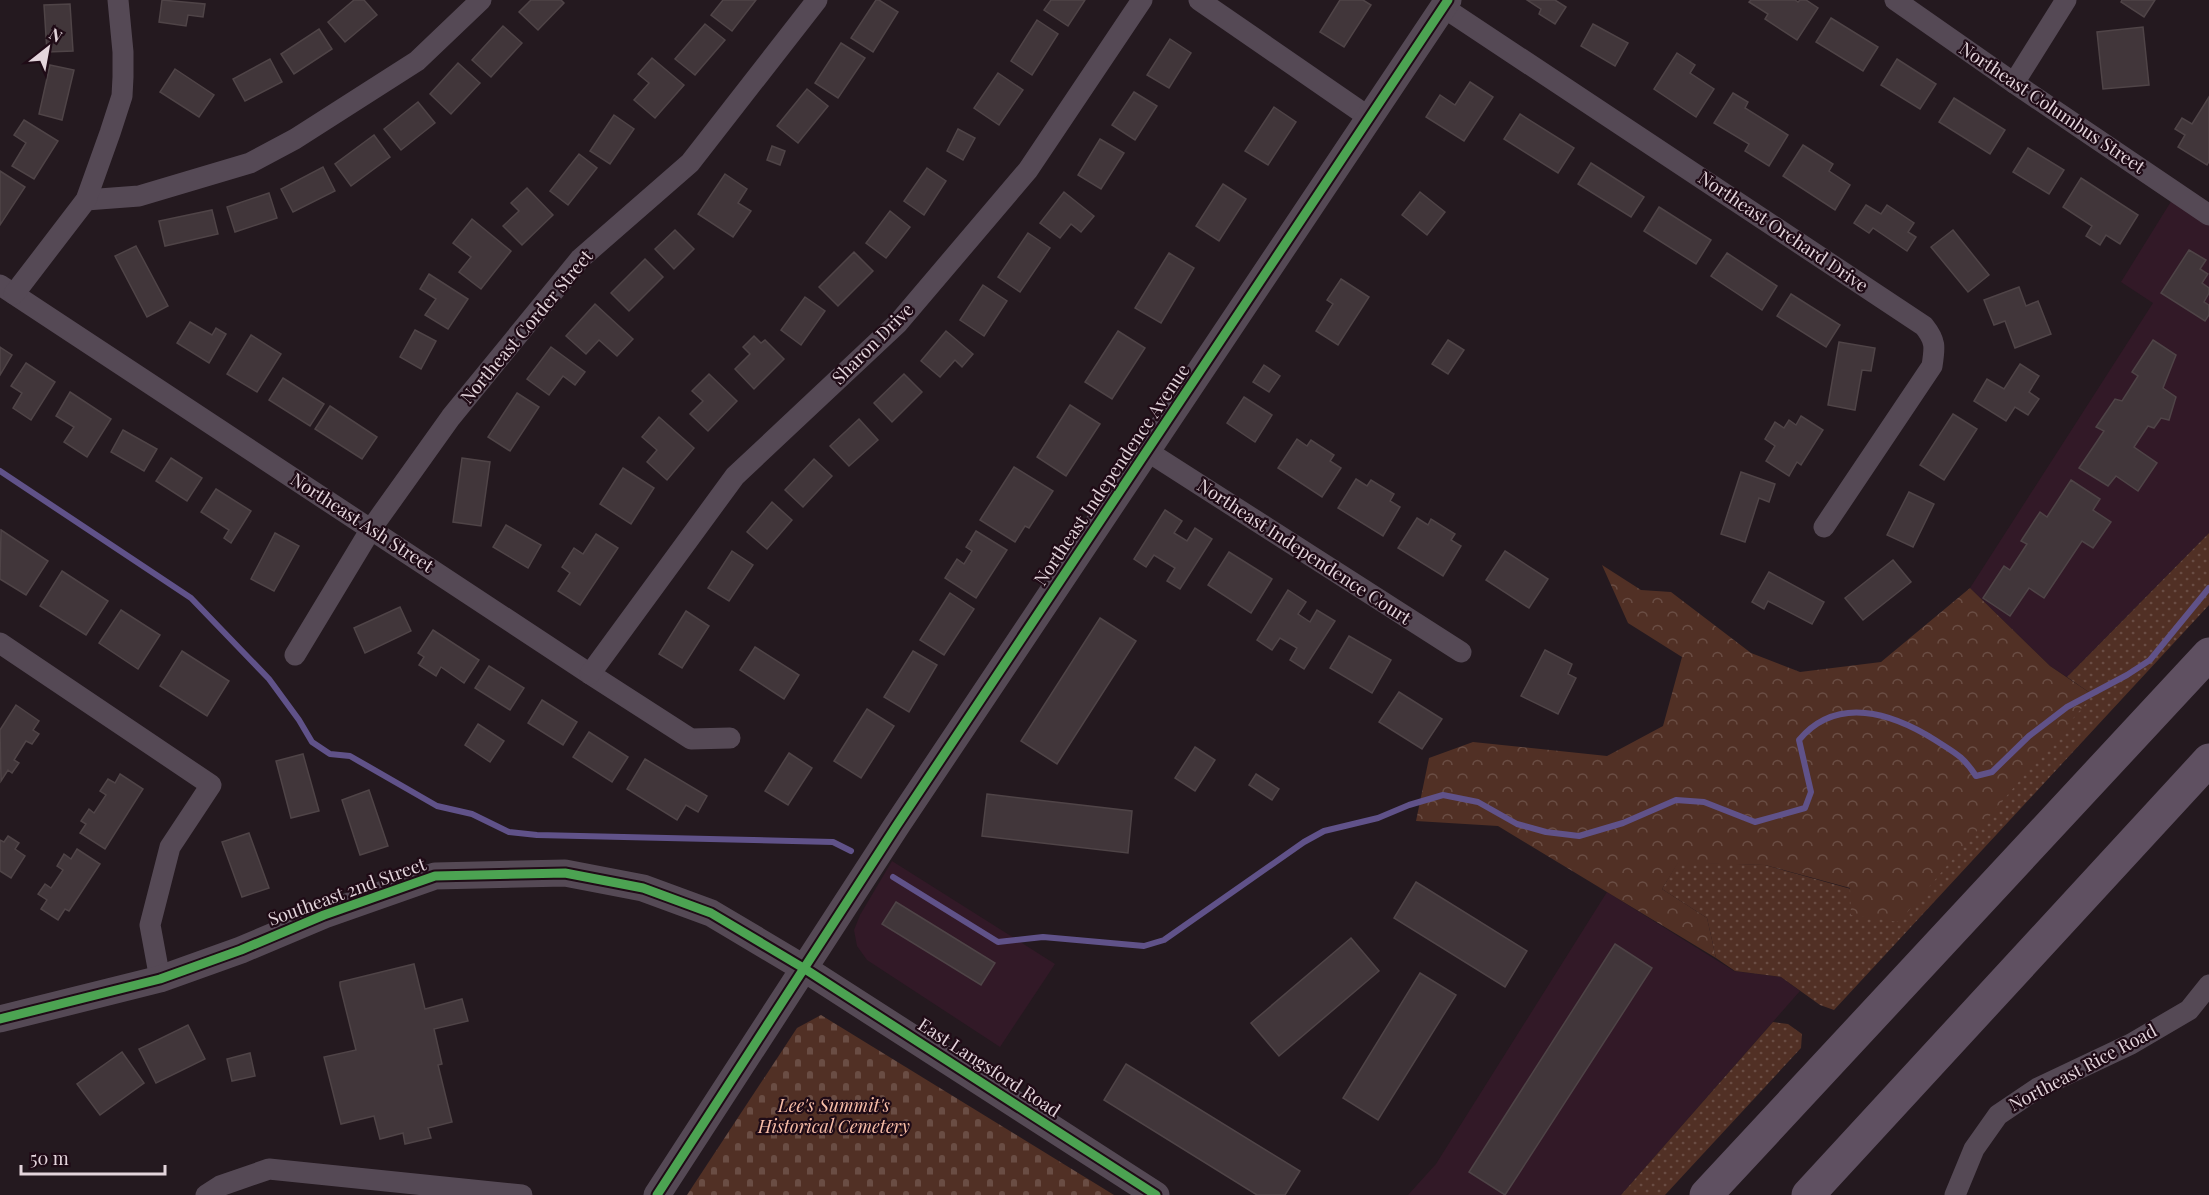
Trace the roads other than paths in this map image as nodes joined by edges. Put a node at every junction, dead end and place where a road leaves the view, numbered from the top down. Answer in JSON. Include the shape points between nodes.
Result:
{"nodes":[{"id":1,"x":118,"y":0,"type":"edge"},
{"id":2,"x":480,"y":0,"type":"edge"},
{"id":3,"x":817,"y":0,"type":"edge"},
{"id":4,"x":1142,"y":0,"type":"edge"},
{"id":5,"x":1199,"y":0,"type":"edge"},
{"id":6,"x":1895,"y":0,"type":"edge"},
{"id":7,"x":2066,"y":0,"type":"edge"},
{"id":8,"x":1446,"y":4,"type":"edge"},
{"id":9,"x":2014,"y":83,"type":"junction"},
{"id":10,"x":1370,"y":118,"type":"junction"},
{"id":11,"x":86,"y":200,"type":"junction"},
{"id":12,"x":2209,"y":214,"type":"edge"},
{"id":13,"x":7,"y":290,"type":"edge"},
{"id":14,"x":1148,"y":451,"type":"junction"},
{"id":15,"x":1824,"y":527,"type":"dead end"},
{"id":16,"x":371,"y":529,"type":"junction"},
{"id":17,"x":0,"y":643,"type":"edge"},
{"id":18,"x":1461,"y":652,"type":"dead end"},
{"id":19,"x":2209,"y":654,"type":"edge"},
{"id":20,"x":295,"y":655,"type":"dead end"},
{"id":21,"x":590,"y":674,"type":"junction"},
{"id":22,"x":730,"y":738,"type":"dead end"},
{"id":23,"x":2209,"y":760,"type":"edge"},
{"id":24,"x":805,"y":969,"type":"junction"},
{"id":25,"x":160,"y":979,"type":"junction"},
{"id":26,"x":2209,"y":985,"type":"edge"},
{"id":27,"x":0,"y":1019,"type":"edge"},
{"id":28,"x":206,"y":1195,"type":"edge"},
{"id":29,"x":522,"y":1195,"type":"edge"},
{"id":30,"x":657,"y":1195,"type":"edge"},
{"id":31,"x":1156,"y":1195,"type":"edge"},
{"id":32,"x":1706,"y":1195,"type":"edge"},
{"id":33,"x":1808,"y":1195,"type":"edge"},
{"id":34,"x":1955,"y":1195,"type":"edge"}],
"edges":[{"from":1,"to":11,"type":"street","via":[[122,96]]},
{"from":2,"to":11,"type":"street","via":[[417,61],[250,163],[139,196]]},
{"from":3,"to":16,"type":"street","name":"Northeast Corder Street","via":[[690,163],[580,259],[451,417]]},
{"from":4,"to":21,"type":"street","name":"Sharon Drive","via":[[1028,171],[898,323],[735,476]]},
{"from":5,"to":10,"type":"street"},
{"from":6,"to":9,"type":"street","name":"Northeast Columbus Street"},
{"from":7,"to":9,"type":"street"},
{"from":8,"to":10,"type":"street","name":"Northeast Independence Avenue"},
{"from":8,"to":15,"type":"street","name":"Northeast Orchard Drive","via":[[1924,326],[1934,338],[1932,366]]},
{"from":9,"to":12,"type":"street","name":"Northeast Columbus Street"},
{"from":10,"to":14,"type":"street","name":"Northeast Independence Avenue"},
{"from":11,"to":13,"type":"street"},
{"from":13,"to":16,"type":"street","name":"Northeast Ash Street"},
{"from":14,"to":18,"type":"street","name":"Northeast Independence Court"},
{"from":14,"to":24,"type":"street","name":"Northeast Independence Avenue"},
{"from":16,"to":20,"type":"street","name":"Northeast Corder Street"},
{"from":16,"to":21,"type":"street","name":"Northeast Ash Street"},
{"from":17,"to":25,"type":"street","via":[[211,785],[170,847],[150,925]]},
{"from":19,"to":32,"type":"main road"},
{"from":21,"to":22,"type":"street","name":"Northeast Ash Street","via":[[691,739]]},
{"from":23,"to":33,"type":"main road"},
{"from":24,"to":25,"type":"street","name":"Southeast 2nd Street","via":[[711,913],[643,888],[554,873],[435,876]]},
{"from":24,"to":30,"type":"street","name":"Northeast Independence Avenue"},
{"from":24,"to":31,"type":"street","name":"East Langsford Road"},
{"from":25,"to":27,"type":"street","name":"Southeast 2nd Street"},
{"from":26,"to":34,"type":"street","name":"Northeast Rice Road","via":[[2188,1010],[2131,1044],[2038,1088],[1998,1115],[1974,1149]]},
{"from":28,"to":29,"type":"street","via":[[269,1169]]}]}
